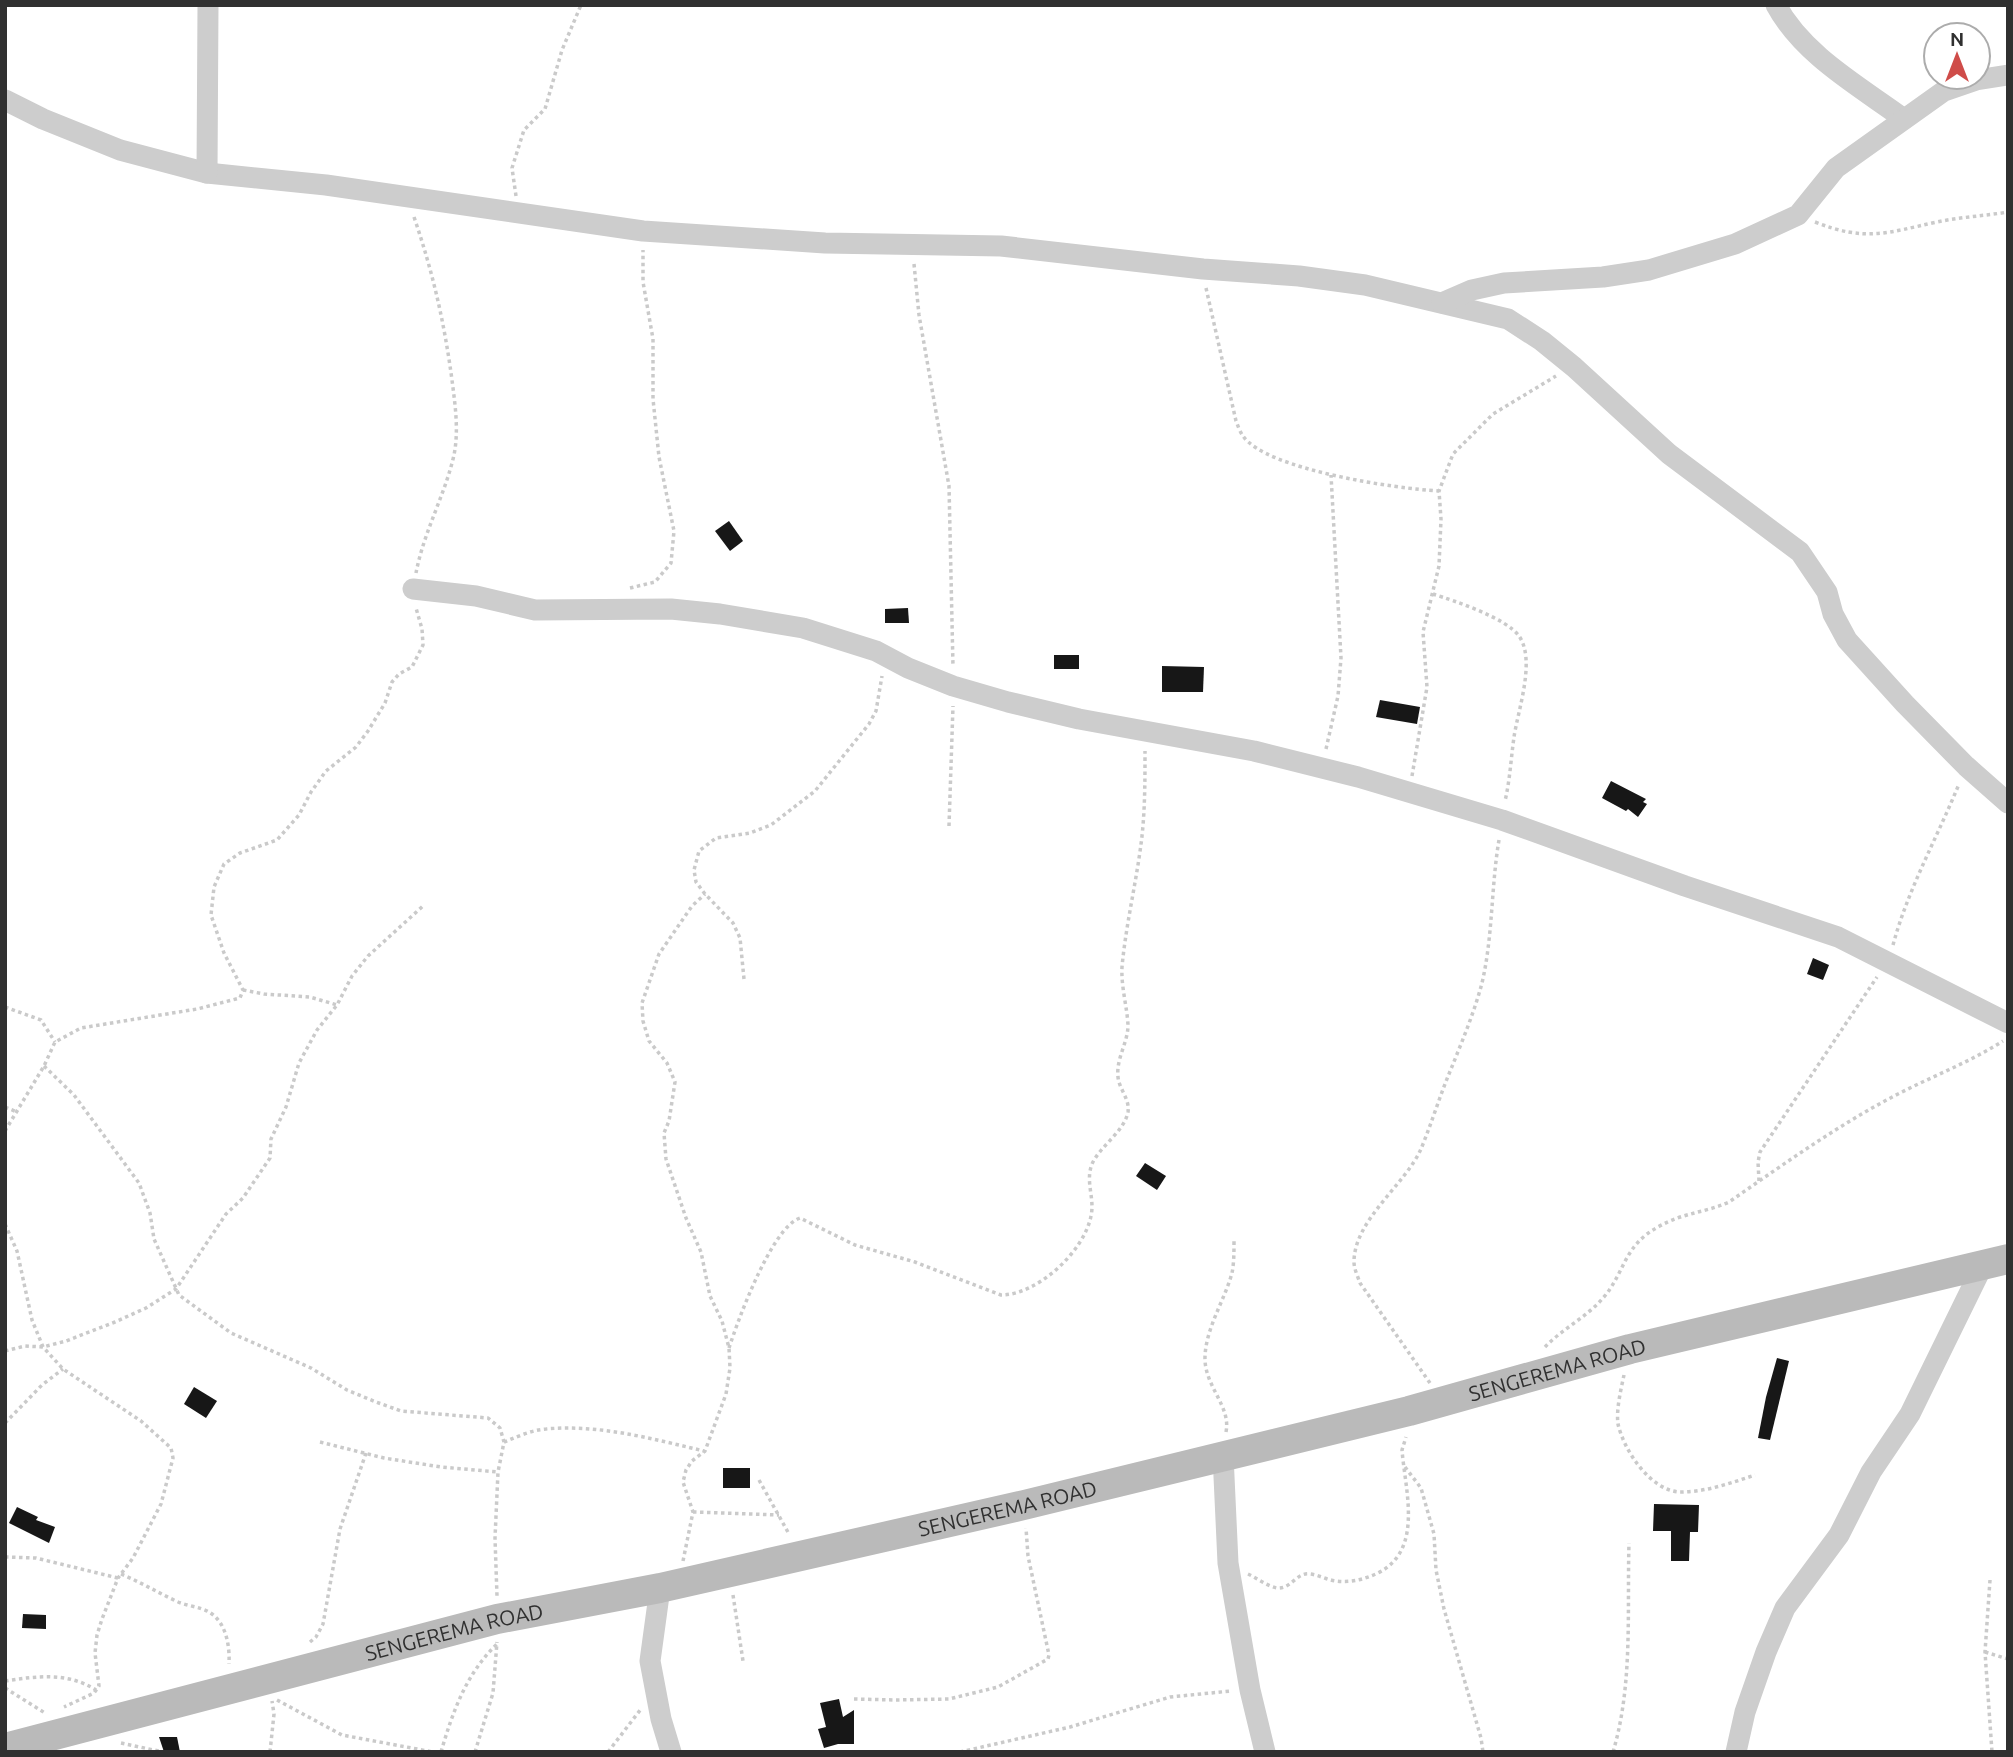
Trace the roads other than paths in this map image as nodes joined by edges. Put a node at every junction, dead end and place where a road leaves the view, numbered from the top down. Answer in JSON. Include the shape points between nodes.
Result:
{"nodes":[{"id":1,"x":208,"y":5,"type":"edge"},
{"id":2,"x":1776,"y":5,"type":"edge"},
{"id":3,"x":2008,"y":75,"type":"edge"},
{"id":4,"x":5,"y":100,"type":"edge"},
{"id":5,"x":1904,"y":119,"type":"junction"},
{"id":6,"x":207,"y":173,"type":"junction"},
{"id":7,"x":1442,"y":303,"type":"junction"},
{"id":8,"x":413,"y":589,"type":"road end"},
{"id":9,"x":2008,"y":803,"type":"edge"},
{"id":10,"x":2008,"y":1023,"type":"edge"},
{"id":11,"x":1995,"y":1262,"type":"edge"},
{"id":12,"x":1223,"y":1455,"type":"junction"},
{"id":13,"x":670,"y":1586,"type":"junction"},
{"id":14,"x":5,"y":1748,"type":"edge"},
{"id":15,"x":671,"y":1752,"type":"edge"},
{"id":16,"x":1265,"y":1752,"type":"edge"},
{"id":17,"x":1736,"y":1752,"type":"edge"}],
"edges":[{"from":1,"to":6,"type":"street"},
{"from":2,"to":5,"type":"street","via":[[1787,26],[1812,50]]},
{"from":3,"to":5,"type":"street","via":[[1944,91]]},
{"from":4,"to":6,"type":"street","via":[[120,150]]},
{"from":5,"to":7,"type":"street","via":[[1836,168],[1798,215],[1735,244],[1649,270],[1504,283]]},
{"from":6,"to":7,"type":"street","via":[[326,184],[643,231],[912,246],[1002,246],[1299,276]]},
{"from":7,"to":9,"type":"street","via":[[1508,319],[1542,341],[1669,454],[1800,552],[1826,592],[1847,640],[1966,766]]},
{"from":8,"to":10,"type":"street","via":[[476,596],[536,610],[671,609],[803,628],[876,651],[953,686],[1079,719],[1322,768],[1502,820],[1838,937]]},
{"from":11,"to":12,"type":"main road","name":"SENGEREMA ROAD","via":[[1630,1349],[1409,1411]]},
{"from":11,"to":17,"type":"street","via":[[1839,1535],[1785,1608],[1753,1688]]},
{"from":12,"to":13,"type":"main road","name":"SENGEREMA ROAD"},
{"from":12,"to":16,"type":"street","via":[[1228,1563]]},
{"from":13,"to":14,"type":"main road","name":"SENGEREMA ROAD","via":[[497,1631],[225,1690]]},
{"from":13,"to":15,"type":"street","via":[[650,1661]]}]}
